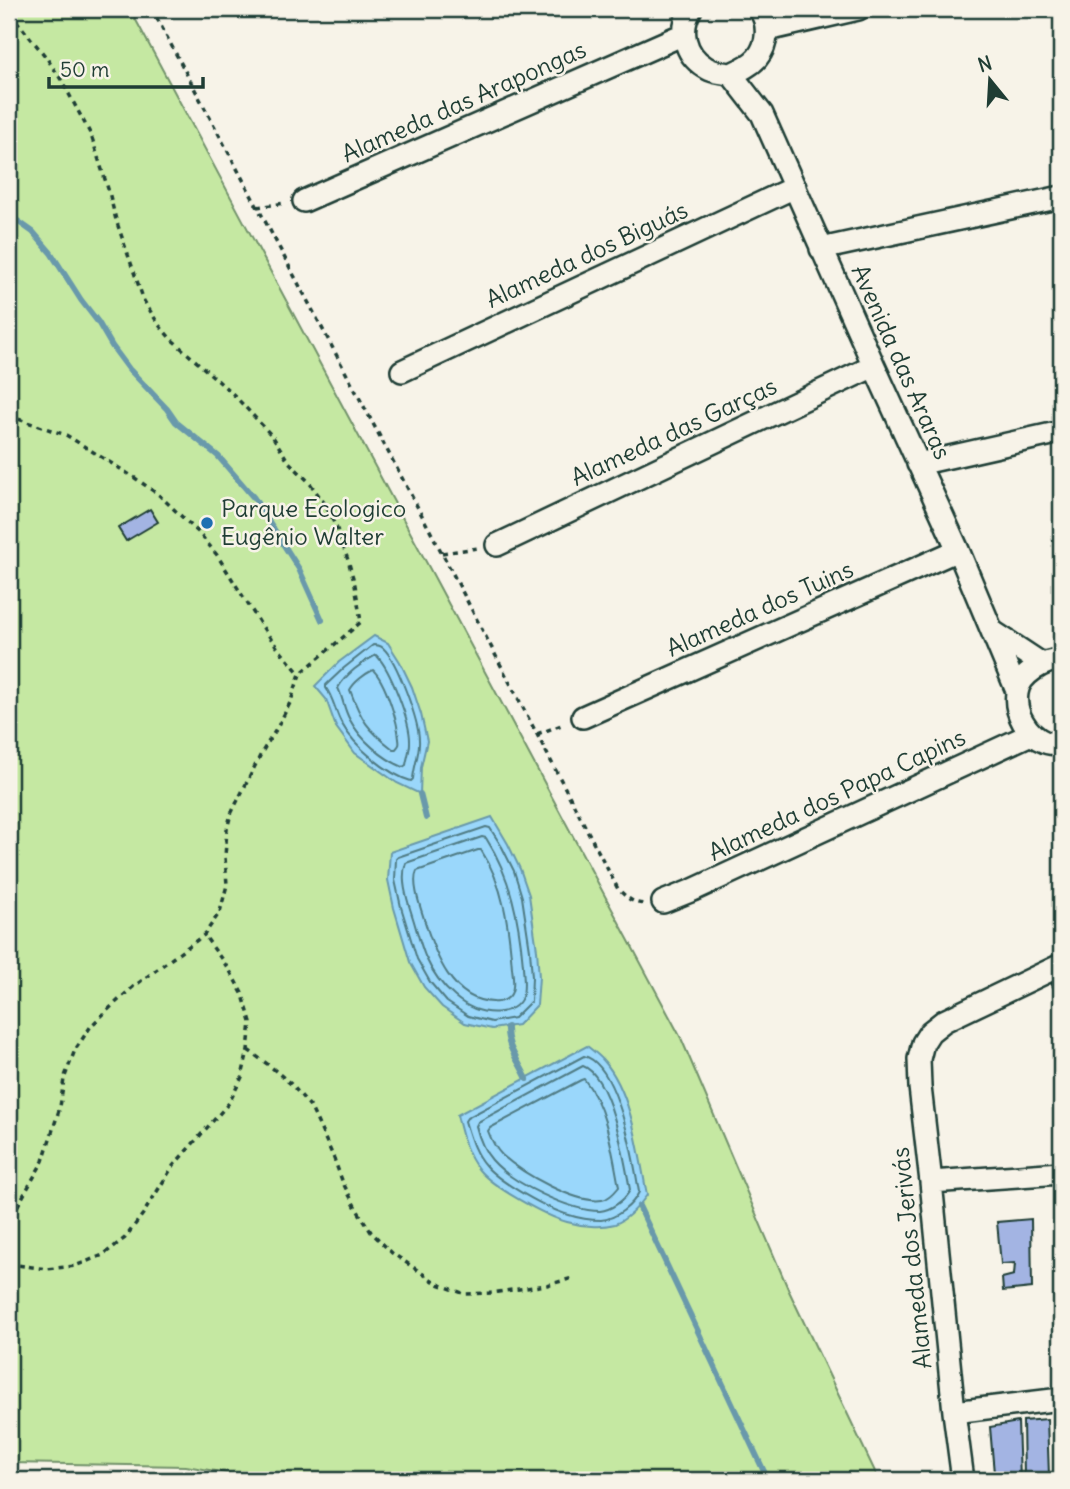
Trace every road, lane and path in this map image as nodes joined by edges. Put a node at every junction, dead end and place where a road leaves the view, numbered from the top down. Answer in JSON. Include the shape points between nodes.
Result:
{"nodes":[{"id":1,"x":152,"y":9,"type":"edge"},
{"id":2,"x":691,"y":9,"type":"edge"},
{"id":3,"x":759,"y":9,"type":"edge"},
{"id":4,"x":858,"y":9,"type":"edge"},
{"id":5,"x":9,"y":14,"type":"edge"},
{"id":6,"x":767,"y":30,"type":"junction"},
{"id":7,"x":684,"y":34,"type":"junction"},
{"id":8,"x":756,"y":60,"type":"junction"},
{"id":9,"x":731,"y":74,"type":"junction"},
{"id":10,"x":762,"y":114,"type":"junction"},
{"id":11,"x":795,"y":187,"type":"junction"},
{"id":12,"x":1061,"y":197,"type":"edge"},
{"id":13,"x":304,"y":201,"type":"joint"},
{"id":14,"x":257,"y":207,"type":"junction"},
{"id":15,"x":821,"y":249,"type":"junction"},
{"id":16,"x":874,"y":366,"type":"junction"},
{"id":17,"x":402,"y":371,"type":"dead end"},
{"id":18,"x":9,"y":416,"type":"edge"},
{"id":19,"x":1061,"y":432,"type":"edge"},
{"id":20,"x":918,"y":464,"type":"junction"},
{"id":21,"x":497,"y":545,"type":"joint"},
{"id":22,"x":958,"y":550,"type":"junction"},
{"id":23,"x":442,"y":553,"type":"junction"},
{"id":24,"x":992,"y":631,"type":"junction"},
{"id":25,"x":1052,"y":662,"type":"edge"},
{"id":26,"x":300,"y":674,"type":"junction"},
{"id":27,"x":1017,"y":691,"type":"junction"},
{"id":28,"x":583,"y":717,"type":"joint"},
{"id":29,"x":537,"y":734,"type":"junction"},
{"id":30,"x":1031,"y":734,"type":"junction"},
{"id":31,"x":1061,"y":744,"type":"edge"},
{"id":32,"x":663,"y":902,"type":"joint"},
{"id":33,"x":204,"y":935,"type":"junction"},
{"id":34,"x":1061,"y":965,"type":"edge"},
{"id":35,"x":248,"y":1050,"type":"junction"},
{"id":36,"x":1061,"y":1172,"type":"edge"},
{"id":37,"x":931,"y":1182,"type":"junction"},
{"id":38,"x":9,"y":1221,"type":"edge"},
{"id":39,"x":9,"y":1264,"type":"edge"},
{"id":40,"x":573,"y":1278,"type":"dead end"},
{"id":41,"x":1061,"y":1399,"type":"edge"},
{"id":42,"x":954,"y":1412,"type":"junction"},
{"id":43,"x":963,"y":1480,"type":"edge"}],
"edges":[{"from":1,"to":14,"type":"path"},
{"from":2,"to":7,"type":"street"},
{"from":3,"to":6,"type":"street"},
{"from":4,"to":6,"type":"street"},
{"from":5,"to":26,"type":"path","via":[[46,57],[91,135],[144,301],[159,325],[273,437],[325,504],[337,529],[361,622]]},
{"from":6,"to":8,"type":"street","via":[[765,46]]},
{"from":7,"to":9,"type":"street","via":[[695,60]]},
{"from":7,"to":13,"type":"street","name":"Alameda das Arapongas"},
{"from":8,"to":9,"type":"street"},
{"from":8,"to":10,"type":"street"},
{"from":9,"to":10,"type":"street"},
{"from":10,"to":11,"type":"street","name":"Avenida das Araras"},
{"from":11,"to":15,"type":"street","name":"Avenida das Araras"},
{"from":11,"to":17,"type":"street","name":"Alameda dos Biguás"},
{"from":12,"to":15,"type":"street"},
{"from":13,"to":14,"type":"path"},
{"from":14,"to":23,"type":"path"},
{"from":15,"to":16,"type":"street","name":"Avenida das Araras"},
{"from":16,"to":20,"type":"street","name":"Avenida das Araras"},
{"from":16,"to":21,"type":"street","name":"Alameda das Garças"},
{"from":18,"to":26,"type":"path","via":[[66,435],[159,495],[217,555],[261,625]]},
{"from":19,"to":20,"type":"street"},
{"from":20,"to":22,"type":"street","name":"Avenida das Araras"},
{"from":21,"to":23,"type":"path"},
{"from":22,"to":24,"type":"street","name":"Avenida das Araras"},
{"from":22,"to":28,"type":"street","name":"Alameda dos Tuins"},
{"from":23,"to":29,"type":"path"},
{"from":24,"to":25,"type":"street"},
{"from":24,"to":27,"type":"street","name":"Avenida das Araras"},
{"from":25,"to":27,"type":"street","via":[[1028,674]]},
{"from":26,"to":33,"type":"path","via":[[291,701],[231,814],[225,858],[227,885],[220,912]]},
{"from":27,"to":30,"type":"street","name":"Avenida das Araras","via":[[1021,720]]},
{"from":28,"to":29,"type":"path"},
{"from":29,"to":32,"type":"path","via":[[618,888],[637,904]]},
{"from":30,"to":31,"type":"street"},
{"from":30,"to":32,"type":"street","name":"Alameda dos Papa Capins"},
{"from":33,"to":35,"type":"path","via":[[243,995],[251,1022]]},
{"from":33,"to":38,"type":"path","via":[[133,987],[91,1026],[64,1079],[43,1161]]},
{"from":34,"to":37,"type":"street","name":"Alameda dos Jerivás","via":[[944,1021],[923,1043],[919,1078]]},
{"from":35,"to":39,"type":"path","via":[[229,1103],[173,1166],[125,1238],[103,1255],[75,1266],[47,1269]]},
{"from":35,"to":40,"type":"path","via":[[291,1084],[310,1106],[356,1208],[392,1253],[438,1284],[465,1294]]},
{"from":36,"to":37,"type":"street"},
{"from":37,"to":42,"type":"street","name":"Alameda dos Jerivás"},
{"from":41,"to":42,"type":"street"},
{"from":42,"to":43,"type":"street","name":"Alameda dos Jerivás"}]}
